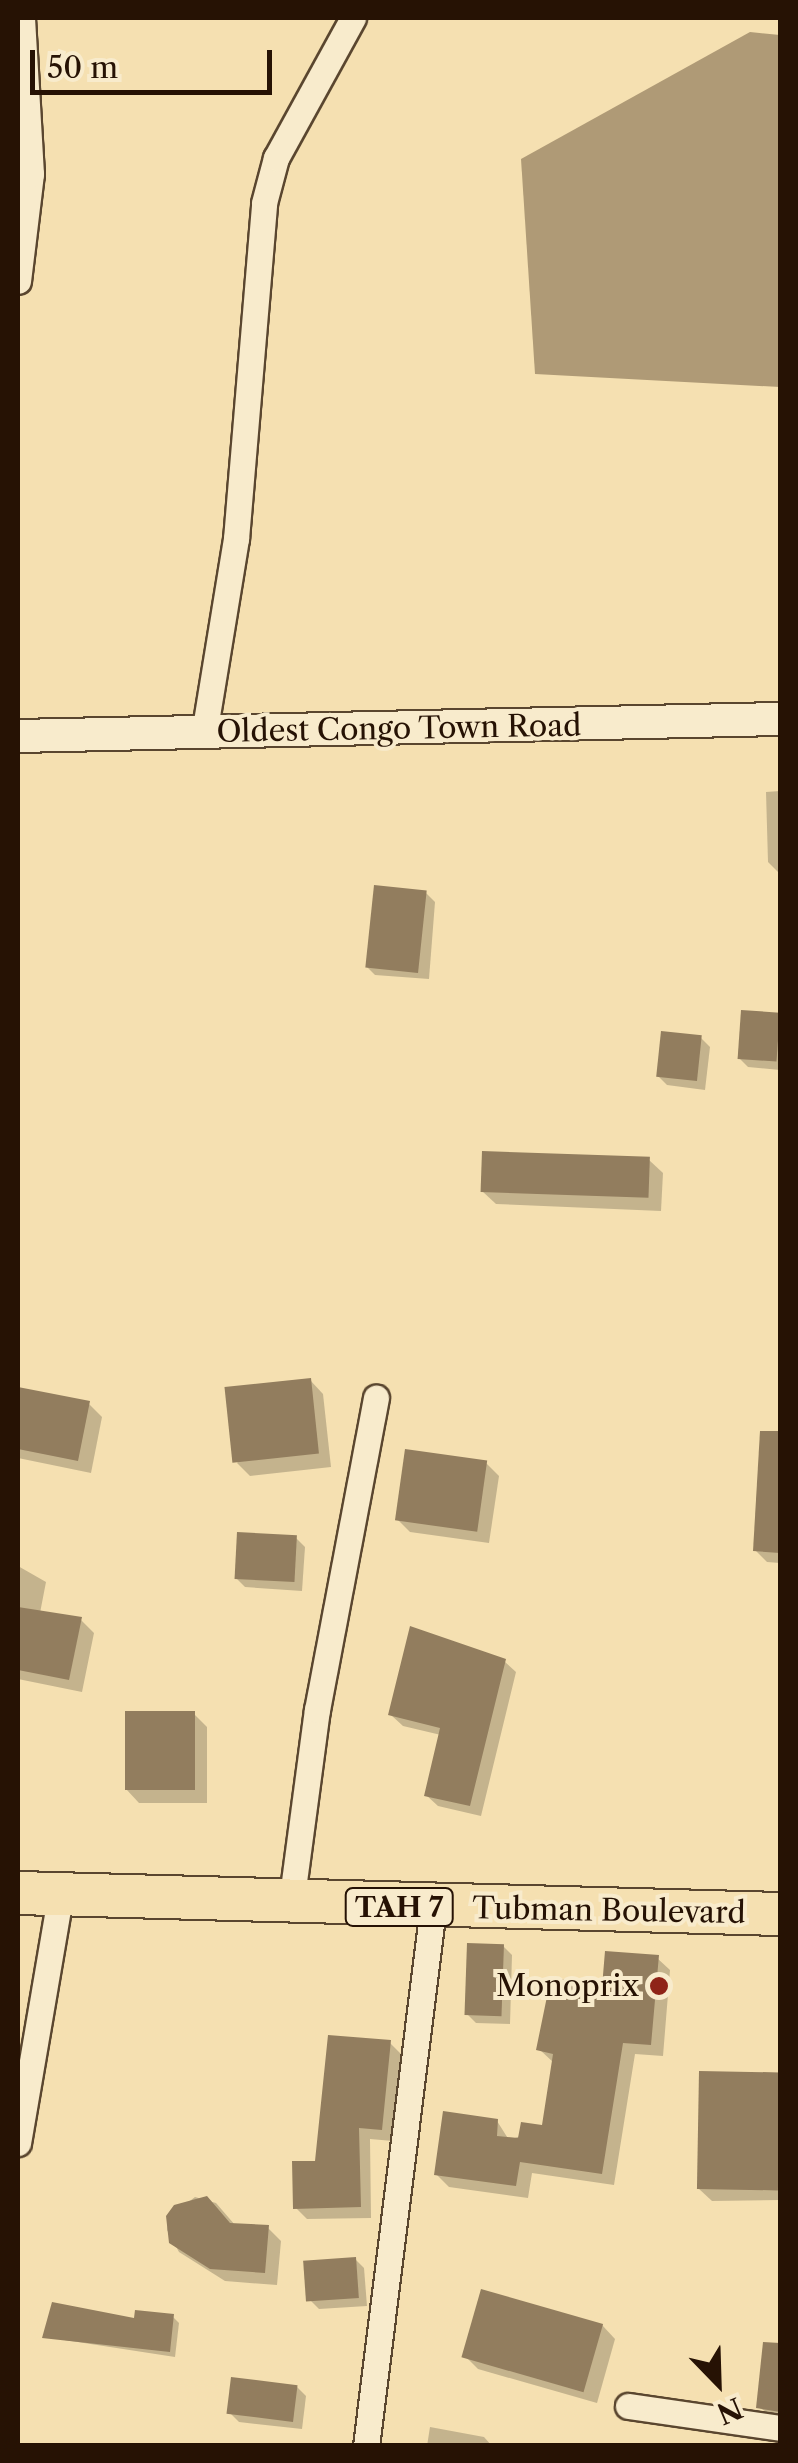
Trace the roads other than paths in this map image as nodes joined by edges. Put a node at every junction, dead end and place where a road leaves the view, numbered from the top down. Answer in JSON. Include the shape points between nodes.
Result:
{"nodes":[{"id":1,"x":22,"y":18,"type":"edge"},
{"id":2,"x":353,"y":18,"type":"edge"},
{"id":3,"x":18,"y":281,"type":"edge"},
{"id":4,"x":780,"y":720,"type":"edge"},
{"id":5,"x":204,"y":734,"type":"junction"},
{"id":6,"x":18,"y":736,"type":"edge"},
{"id":7,"x":376,"y":1398,"type":"dead end"},
{"id":8,"x":18,"y":1893,"type":"edge"},
{"id":9,"x":60,"y":1896,"type":"junction"},
{"id":10,"x":291,"y":1904,"type":"junction"},
{"id":11,"x":432,"y":1907,"type":"junction"},
{"id":12,"x":780,"y":1914,"type":"edge"},
{"id":13,"x":18,"y":2142,"type":"edge"},
{"id":14,"x":628,"y":2406,"type":"dead end"},
{"id":15,"x":780,"y":2428,"type":"edge"},
{"id":16,"x":366,"y":2446,"type":"edge"}],
"edges":[{"from":1,"to":3,"type":"street","via":[[31,174]]},
{"from":2,"to":5,"type":"street","via":[[276,158],[264,202],[236,538]]},
{"from":4,"to":5,"type":"street","name":"Oldest Congo Town Road"},
{"from":5,"to":6,"type":"street","name":"Oldest Congo Town Road"},
{"from":7,"to":10,"type":"street","via":[[317,1710]]},
{"from":8,"to":9,"type":"highway","name":"Tubman Boulevard","number":"TAH 7"},
{"from":9,"to":10,"type":"highway","name":"Tubman Boulevard","number":"TAH 7"},
{"from":9,"to":13,"type":"street"},
{"from":10,"to":11,"type":"highway","name":"Tubman Boulevard","number":"TAH 7"},
{"from":11,"to":12,"type":"highway","name":"Tubman Boulevard","number":"TAH 7"},
{"from":11,"to":16,"type":"street"},
{"from":14,"to":15,"type":"street"}]}
